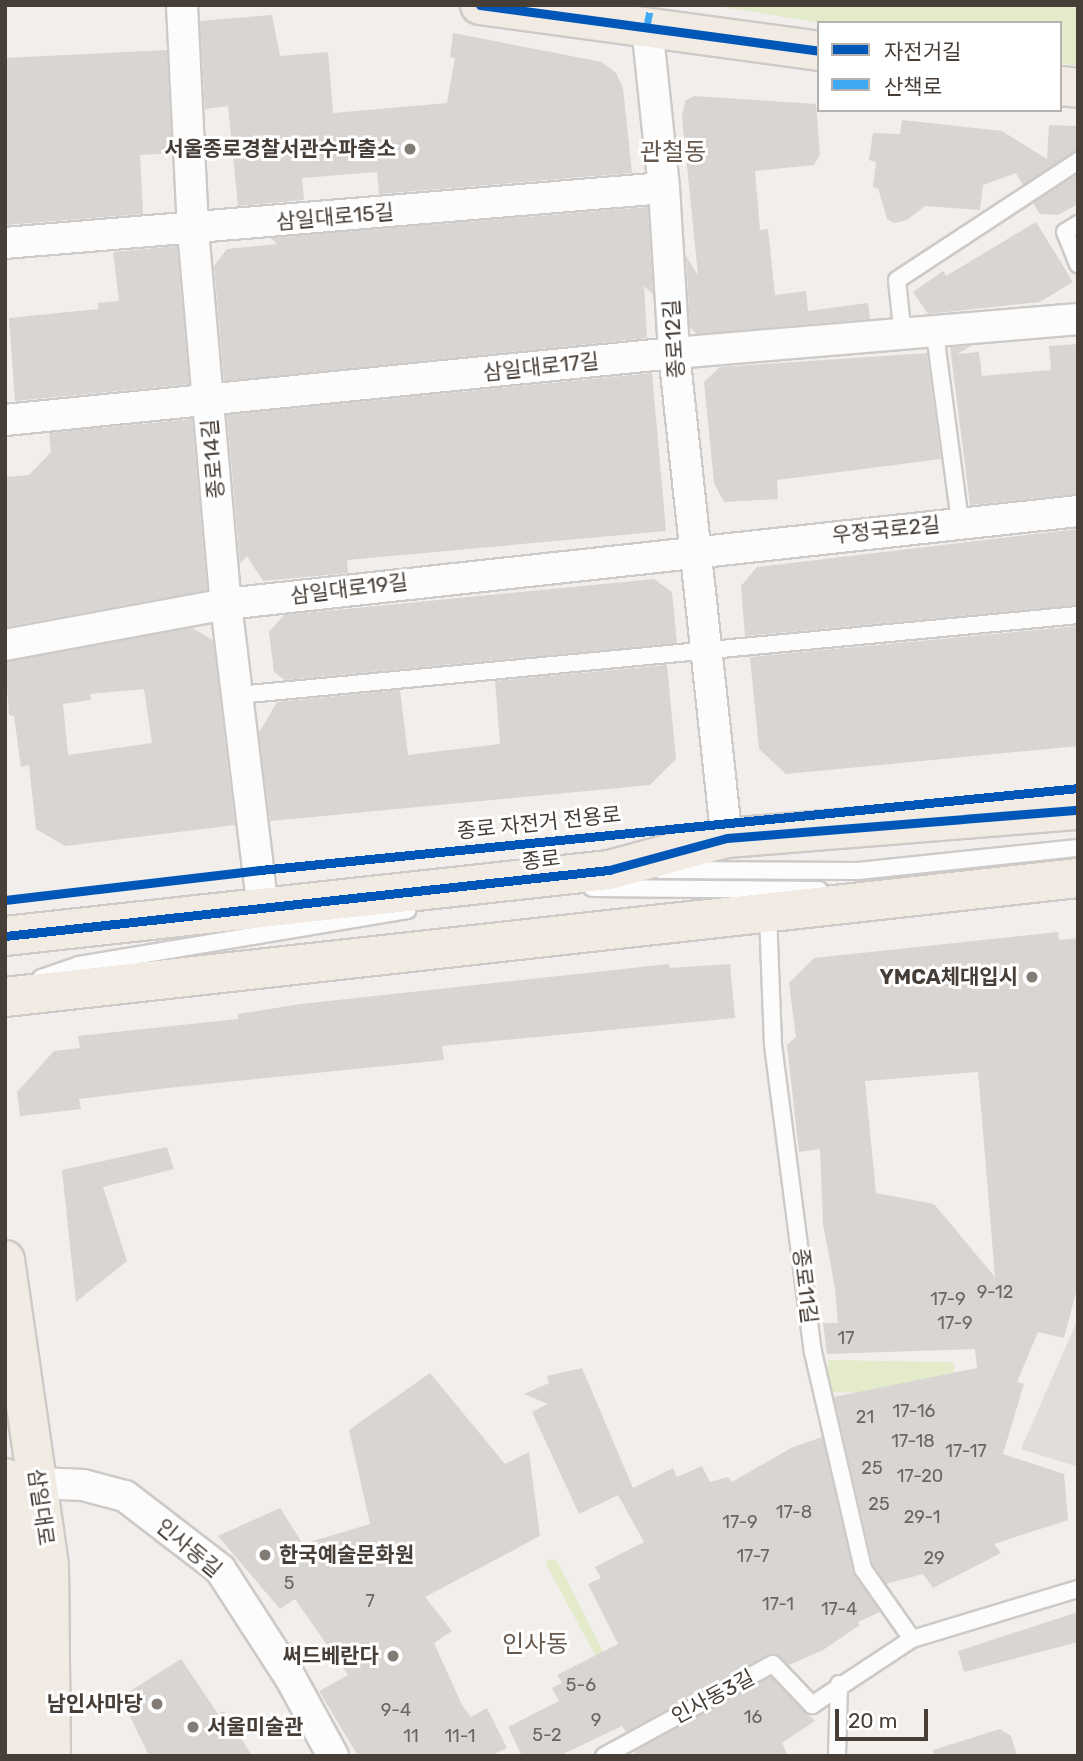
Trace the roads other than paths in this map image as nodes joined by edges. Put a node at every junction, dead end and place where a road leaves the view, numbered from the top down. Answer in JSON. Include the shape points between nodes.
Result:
{"nodes":[{"id":1,"x":182,"y":5,"type":"edge"},
{"id":2,"x":480,"y":5,"type":"edge"},
{"id":3,"x":648,"y":26,"type":"junction"},
{"id":4,"x":817,"y":51,"type":"edge"},
{"id":5,"x":1078,"y":161,"type":"edge"},
{"id":6,"x":664,"y":188,"type":"junction"},
{"id":7,"x":1078,"y":224,"type":"edge"},
{"id":8,"x":193,"y":230,"type":"junction"},
{"id":9,"x":5,"y":243,"type":"edge"},
{"id":10,"x":1078,"y":265,"type":"edge"},
{"id":11,"x":1078,"y":319,"type":"edge"},
{"id":12,"x":935,"y":334,"type":"junction"},
{"id":13,"x":903,"y":337,"type":"junction"},
{"id":14,"x":674,"y":353,"type":"junction"},
{"id":15,"x":208,"y":402,"type":"junction"},
{"id":16,"x":5,"y":420,"type":"edge"},
{"id":17,"x":1078,"y":511,"type":"edge"},
{"id":18,"x":960,"y":522,"type":"junction"},
{"id":19,"x":695,"y":549,"type":"junction"},
{"id":20,"x":226,"y":604,"type":"junction"},
{"id":21,"x":1078,"y":615,"type":"edge"},
{"id":22,"x":5,"y":645,"type":"edge"},
{"id":23,"x":706,"y":652,"type":"junction"},
{"id":24,"x":237,"y":695,"type":"junction"},
{"id":25,"x":1078,"y":810,"type":"edge"},
{"id":26,"x":727,"y":838,"type":"junction"},
{"id":27,"x":1078,"y":848,"type":"edge"},
{"id":28,"x":609,"y":870,"type":"junction"},
{"id":29,"x":1078,"y":878,"type":"edge"},
{"id":30,"x":928,"y":895,"type":"junction"},
{"id":31,"x":263,"y":911,"type":"junction"},
{"id":32,"x":768,"y":914,"type":"junction"},
{"id":33,"x":5,"y":936,"type":"edge"},
{"id":34,"x":5,"y":989,"type":"edge"},
{"id":35,"x":5,"y":997,"type":"edge"},
{"id":36,"x":5,"y":1260,"type":"edge"},
{"id":37,"x":22,"y":1481,"type":"edge"},
{"id":38,"x":1078,"y":1589,"type":"edge"},
{"id":39,"x":912,"y":1639,"type":"junction"},
{"id":40,"x":839,"y":1684,"type":"junction"},
{"id":41,"x":23,"y":1756,"type":"edge"},
{"id":42,"x":51,"y":1756,"type":"edge"},
{"id":43,"x":333,"y":1756,"type":"edge"},
{"id":44,"x":604,"y":1756,"type":"edge"},
{"id":45,"x":837,"y":1756,"type":"edge"}],
"edges":[{"from":1,"to":8,"type":"street","name":"종로14길"},
{"from":2,"to":3,"type":"main road"},
{"from":3,"to":4,"type":"main road"},
{"from":3,"to":6,"type":"street","name":"종로12길"},
{"from":5,"to":13,"type":"lane","via":[[897,280]]},
{"from":6,"to":8,"type":"street","name":"삼일대로15길"},
{"from":6,"to":14,"type":"street","name":"종로12길"},
{"from":7,"to":10,"type":"lane","via":[[1065,232]]},
{"from":8,"to":9,"type":"street","name":"삼일대로15길"},
{"from":8,"to":15,"type":"street","name":"종로14길"},
{"from":11,"to":12,"type":"street","name":"삼일대로17길"},
{"from":12,"to":13,"type":"street","name":"삼일대로17길"},
{"from":12,"to":18,"type":"lane"},
{"from":13,"to":14,"type":"street","name":"삼일대로17길"},
{"from":14,"to":15,"type":"street","name":"삼일대로17길"},
{"from":14,"to":19,"type":"street","name":"종로12길"},
{"from":15,"to":16,"type":"street","name":"삼일대로17길"},
{"from":15,"to":20,"type":"street","name":"종로14길"},
{"from":17,"to":18,"type":"street","name":"우정국로2길"},
{"from":18,"to":19,"type":"street","name":"우정국로2길"},
{"from":19,"to":20,"type":"street","name":"삼일대로19길"},
{"from":19,"to":23,"type":"street","name":"종로12길"},
{"from":20,"to":22,"type":"street","name":"삼일대로19길"},
{"from":20,"to":24,"type":"street","name":"종로14길"},
{"from":21,"to":23,"type":"lane"},
{"from":23,"to":24,"type":"lane"},
{"from":23,"to":26,"type":"street","name":"종로12길"},
{"from":24,"to":31,"type":"street","name":"종로14길"},
{"from":25,"to":26,"type":"main road","name":"종로"},
{"from":26,"to":28,"type":"main road","name":"종로"},
{"from":27,"to":28,"type":"lane","via":[[858,871]]},
{"from":28,"to":31,"type":"main road","name":"종로"},
{"from":29,"to":30,"type":"main road"},
{"from":30,"to":32,"type":"main road"},
{"from":30,"to":34,"type":"lane","via":[[540,888],[79,965]]},
{"from":31,"to":33,"type":"main road","name":"종로"},
{"from":32,"to":35,"type":"main road"},
{"from":32,"to":39,"type":"lane","name":"종로11길","via":[[773,1045],[818,1377],[863,1569]]},
{"from":36,"to":37,"type":"main road","name":"삼일대로"},
{"from":37,"to":41,"type":"main road","name":"삼일대로"},
{"from":37,"to":42,"type":"main road","name":"삼일대로","via":[[50,1566]]},
{"from":37,"to":43,"type":"street","name":"인사동길","via":[[83,1485],[125,1496],[220,1569],[290,1677]]},
{"from":38,"to":39,"type":"lane","name":"인사동3길"},
{"from":39,"to":40,"type":"lane","name":"인사동3길"},
{"from":40,"to":44,"type":"lane","name":"인사동3길","via":[[812,1704],[773,1664]]},
{"from":40,"to":45,"type":"lane"}]}
